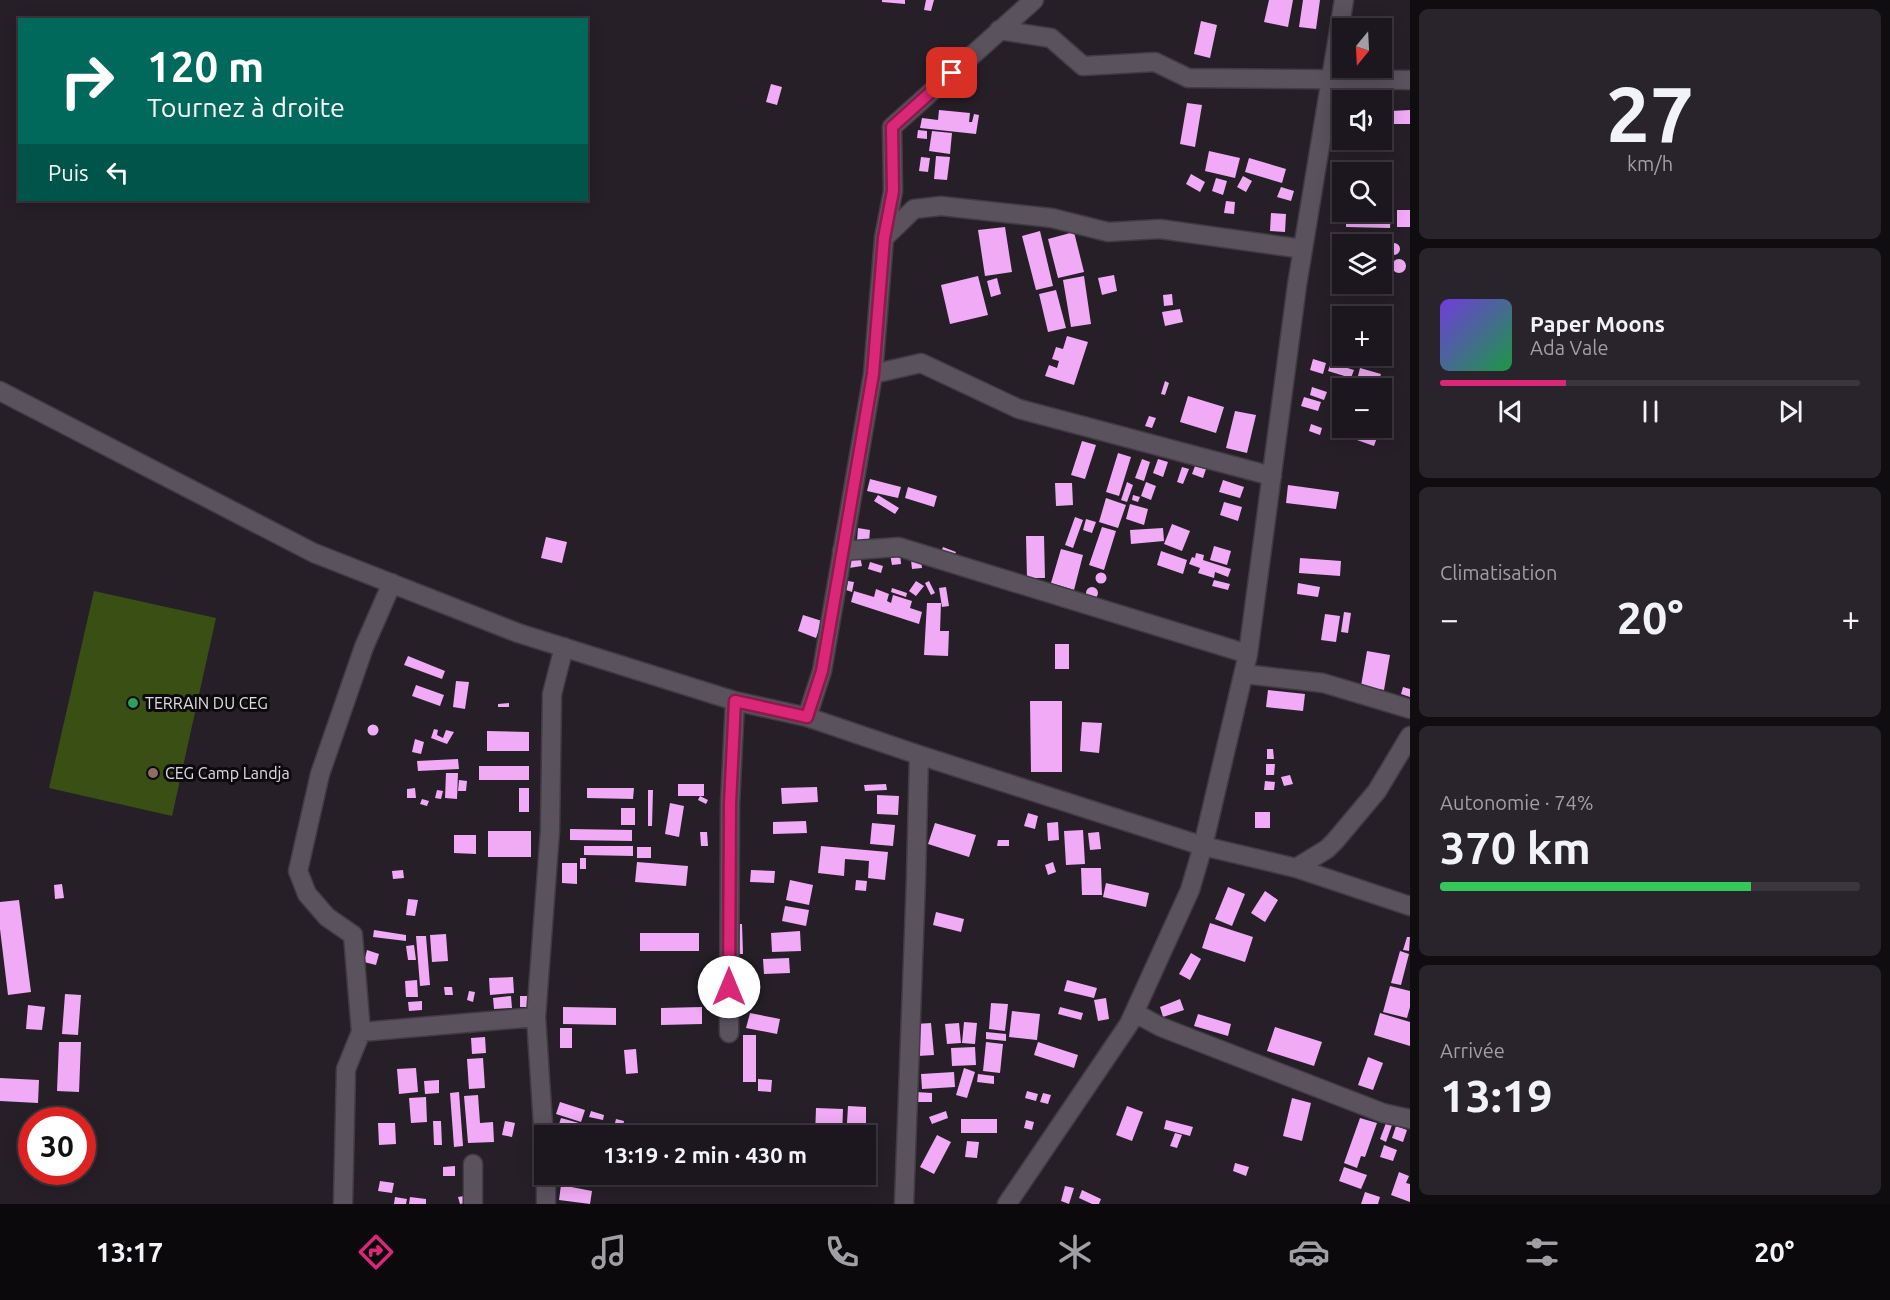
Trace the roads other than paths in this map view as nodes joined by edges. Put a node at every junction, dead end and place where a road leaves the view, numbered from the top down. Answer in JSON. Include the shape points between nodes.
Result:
{"nodes":[{"id":1,"x":1034,"y":0,"type":"edge"},
{"id":2,"x":1344,"y":0,"type":"edge"},
{"id":3,"x":999,"y":30,"type":"junction"},
{"id":4,"x":1331,"y":78,"type":"junction"},
{"id":5,"x":1410,"y":80,"type":"edge"},
{"id":6,"x":884,"y":238,"type":"junction"},
{"id":7,"x":1303,"y":249,"type":"junction"},
{"id":8,"x":873,"y":374,"type":"junction"},
{"id":9,"x":0,"y":391,"type":"edge"},
{"id":10,"x":1272,"y":476,"type":"junction"},
{"id":11,"x":842,"y":551,"type":"junction"},
{"id":12,"x":392,"y":583,"type":"junction"},
{"id":13,"x":564,"y":647,"type":"junction"},
{"id":14,"x":1248,"y":654,"type":"junction"},
{"id":15,"x":1244,"y":674,"type":"junction"},
{"id":16,"x":735,"y":701,"type":"junction"},
{"id":17,"x":1410,"y":709,"type":"edge"},
{"id":18,"x":807,"y":717,"type":"junction"},
{"id":19,"x":1410,"y":736,"type":"edge"},
{"id":20,"x":919,"y":755,"type":"junction"},
{"id":21,"x":1203,"y":846,"type":"junction"},
{"id":22,"x":1296,"y":868,"type":"junction"},
{"id":23,"x":1410,"y":906,"type":"edge"},
{"id":24,"x":1135,"y":1013,"type":"junction"},
{"id":25,"x":536,"y":1017,"type":"junction"},
{"id":26,"x":361,"y":1032,"type":"junction"},
{"id":27,"x":729,"y":1033,"type":"dead end"},
{"id":28,"x":1410,"y":1119,"type":"edge"},
{"id":29,"x":543,"y":1125,"type":"edge"},
{"id":30,"x":473,"y":1164,"type":"dead end"},
{"id":31,"x":546,"y":1185,"type":"edge"},
{"id":32,"x":343,"y":1204,"type":"edge"},
{"id":33,"x":473,"y":1204,"type":"edge"},
{"id":34,"x":546,"y":1204,"type":"edge"},
{"id":35,"x":904,"y":1204,"type":"edge"},
{"id":36,"x":1007,"y":1204,"type":"edge"}],
"edges":[{"from":1,"to":3,"type":"street"},
{"from":2,"to":4,"type":"street"},
{"from":3,"to":4,"type":"street","via":[[1051,38],[1083,66],[1155,62],[1188,78]]},
{"from":3,"to":6,"type":"street","via":[[892,127],[893,191]]},
{"from":4,"to":5,"type":"street"},
{"from":4,"to":7,"type":"street"},
{"from":6,"to":7,"type":"street","via":[[914,209],[941,206],[1052,218],[1108,232],[1160,230]]},
{"from":6,"to":8,"type":"street"},
{"from":7,"to":10,"type":"street"},
{"from":8,"to":10,"type":"street","via":[[921,363],[1019,409]]},
{"from":8,"to":11,"type":"street"},
{"from":9,"to":12,"type":"street","via":[[314,553]]},
{"from":10,"to":14,"type":"street"},
{"from":11,"to":14,"type":"street","via":[[899,547]]},
{"from":11,"to":18,"type":"street","via":[[822,671]]},
{"from":12,"to":13,"type":"street"},
{"from":12,"to":26,"type":"street","via":[[364,647],[320,774],[298,871],[308,894],[327,917],[353,934]]},
{"from":13,"to":16,"type":"street"},
{"from":13,"to":25,"type":"street","via":[[552,694],[549,831]]},
{"from":14,"to":15,"type":"street"},
{"from":15,"to":17,"type":"street","via":[[1323,683]]},
{"from":15,"to":21,"type":"street"},
{"from":16,"to":18,"type":"street"},
{"from":16,"to":27,"type":"street","via":[[730,804]]},
{"from":18,"to":20,"type":"street"},
{"from":19,"to":22,"type":"street","via":[[1377,791],[1335,841]]},
{"from":20,"to":21,"type":"street"},
{"from":20,"to":35,"type":"street"},
{"from":21,"to":22,"type":"street"},
{"from":21,"to":24,"type":"street","via":[[1190,890]]},
{"from":22,"to":23,"type":"street"},
{"from":24,"to":28,"type":"street","via":[[1161,1027],[1383,1113]]},
{"from":24,"to":36,"type":"street"},
{"from":25,"to":26,"type":"street"},
{"from":25,"to":29,"type":"street"},
{"from":26,"to":32,"type":"street","via":[[346,1069]]},
{"from":30,"to":33,"type":"street"},
{"from":31,"to":34,"type":"street"}]}
